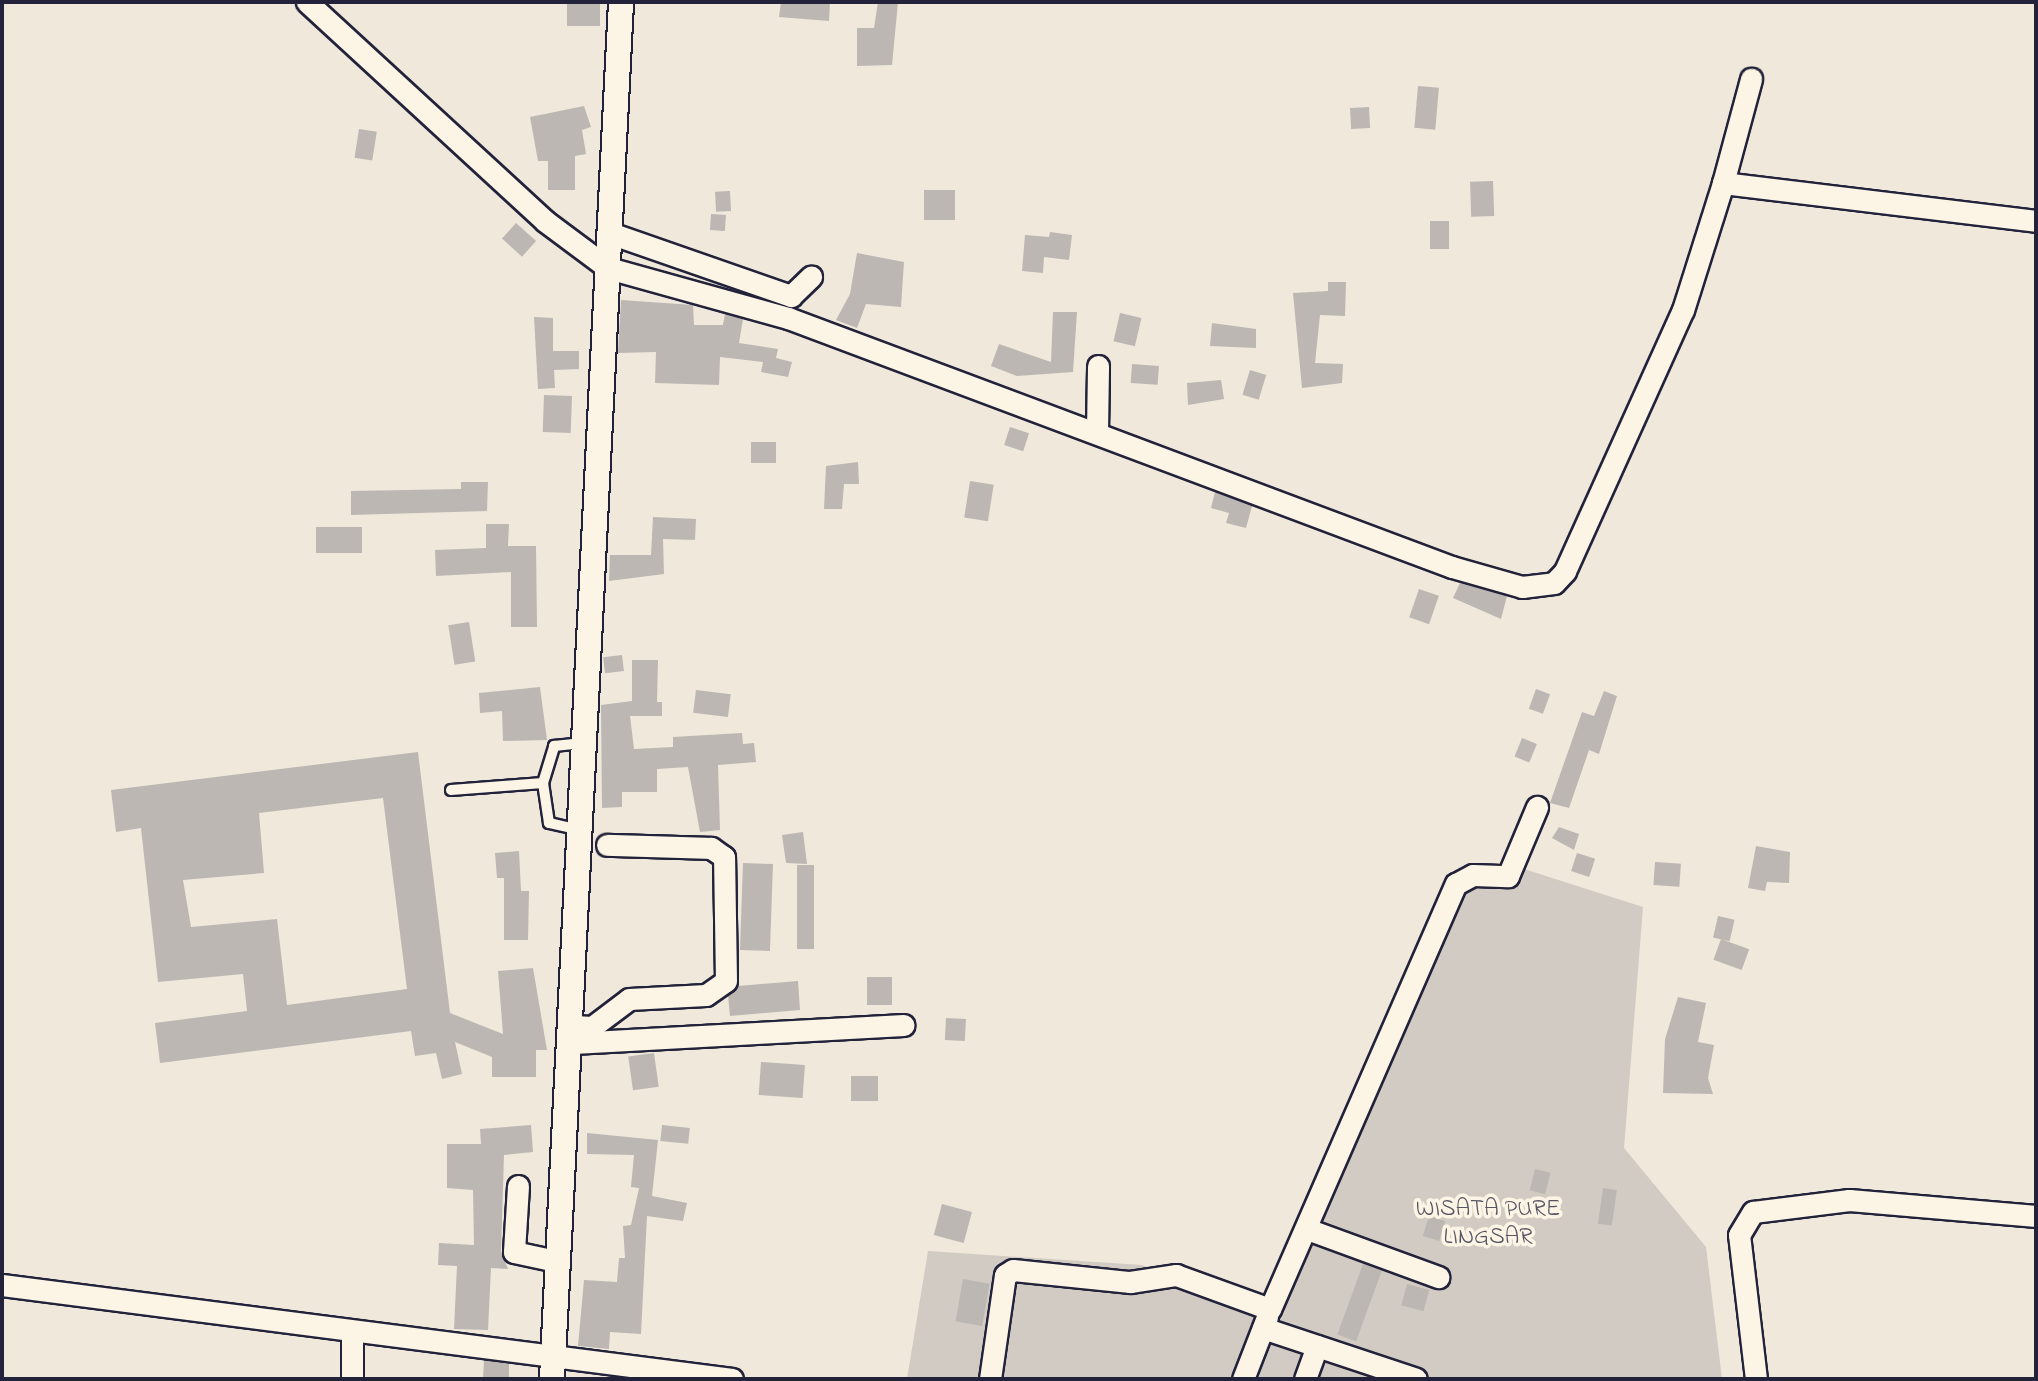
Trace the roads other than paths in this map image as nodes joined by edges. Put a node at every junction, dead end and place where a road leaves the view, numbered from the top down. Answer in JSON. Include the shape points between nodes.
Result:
{"nodes":[{"id":1,"x":307,"y":2,"type":"edge"},
{"id":2,"x":621,"y":2,"type":"edge"},
{"id":3,"x":1751,"y":79,"type":"dead end"},
{"id":4,"x":1723,"y":183,"type":"junction"},
{"id":5,"x":2036,"y":221,"type":"edge"},
{"id":6,"x":610,"y":233,"type":"junction"},
{"id":7,"x":608,"y":268,"type":"junction"},
{"id":8,"x":811,"y":277,"type":"dead end"},
{"id":9,"x":1098,"y":366,"type":"dead end"},
{"id":10,"x":1097,"y":432,"type":"junction"},
{"id":11,"x":587,"y":744,"type":"junction"},
{"id":12,"x":543,"y":783,"type":"junction"},
{"id":13,"x":451,"y":790,"type":"dead end"},
{"id":14,"x":1537,"y":807,"type":"dead end"},
{"id":15,"x":580,"y":830,"type":"junction"},
{"id":16,"x":607,"y":845,"type":"dead end"},
{"id":17,"x":904,"y":1025,"type":"dead end"},
{"id":18,"x":573,"y":1035,"type":"junction"},
{"id":19,"x":518,"y":1186,"type":"dead end"},
{"id":20,"x":2036,"y":1216,"type":"edge"},
{"id":21,"x":1307,"y":1229,"type":"junction"},
{"id":22,"x":556,"y":1261,"type":"junction"},
{"id":23,"x":1438,"y":1277,"type":"dead end"},
{"id":24,"x":2,"y":1285,"type":"edge"},
{"id":25,"x":1267,"y":1319,"type":"junction"},
{"id":26,"x":352,"y":1331,"type":"junction"},
{"id":27,"x":1317,"y":1346,"type":"junction"},
{"id":28,"x":552,"y":1370,"type":"edge"},
{"id":29,"x":352,"y":1379,"type":"edge"},
{"id":30,"x":732,"y":1379,"type":"edge"},
{"id":31,"x":990,"y":1379,"type":"edge"},
{"id":32,"x":1243,"y":1379,"type":"edge"},
{"id":33,"x":1304,"y":1379,"type":"edge"},
{"id":34,"x":1416,"y":1379,"type":"edge"},
{"id":35,"x":1756,"y":1379,"type":"edge"}],
"edges":[{"from":1,"to":7,"type":"street","via":[[537,214]]},
{"from":2,"to":6,"type":"street"},
{"from":3,"to":4,"type":"street"},
{"from":4,"to":5,"type":"street"},
{"from":4,"to":10,"type":"street","via":[[1683,310],[1566,571],[1554,583],[1522,587],[1452,567]]},
{"from":6,"to":7,"type":"street"},
{"from":6,"to":8,"type":"street","via":[[791,296]]},
{"from":7,"to":10,"type":"street","via":[[788,318]]},
{"from":7,"to":11,"type":"street"},
{"from":9,"to":10,"type":"street"},
{"from":11,"to":12,"type":"lane","via":[[554,746]]},
{"from":11,"to":15,"type":"street"},
{"from":12,"to":13,"type":"lane"},
{"from":12,"to":15,"type":"lane","via":[[549,823]]},
{"from":14,"to":21,"type":"street","via":[[1508,876],[1474,875],[1456,884]]},
{"from":15,"to":18,"type":"street"},
{"from":16,"to":18,"type":"street","via":[[711,848],[724,857],[726,981],[706,995],[629,999],[592,1027]]},
{"from":17,"to":18,"type":"street"},
{"from":18,"to":22,"type":"street"},
{"from":19,"to":22,"type":"street","via":[[514,1252]]},
{"from":20,"to":35,"type":"street","via":[[1849,1200],[1752,1212],[1739,1235]]},
{"from":21,"to":23,"type":"street"},
{"from":21,"to":25,"type":"street"},
{"from":22,"to":28,"type":"street"},
{"from":24,"to":26,"type":"street"},
{"from":25,"to":27,"type":"street"},
{"from":25,"to":31,"type":"street","via":[[1176,1275],[1130,1282],[1013,1270],[1005,1275]]},
{"from":25,"to":32,"type":"street"},
{"from":26,"to":28,"type":"street"},
{"from":26,"to":29,"type":"street"},
{"from":27,"to":33,"type":"street"},
{"from":27,"to":34,"type":"street"},
{"from":28,"to":30,"type":"street"}]}
